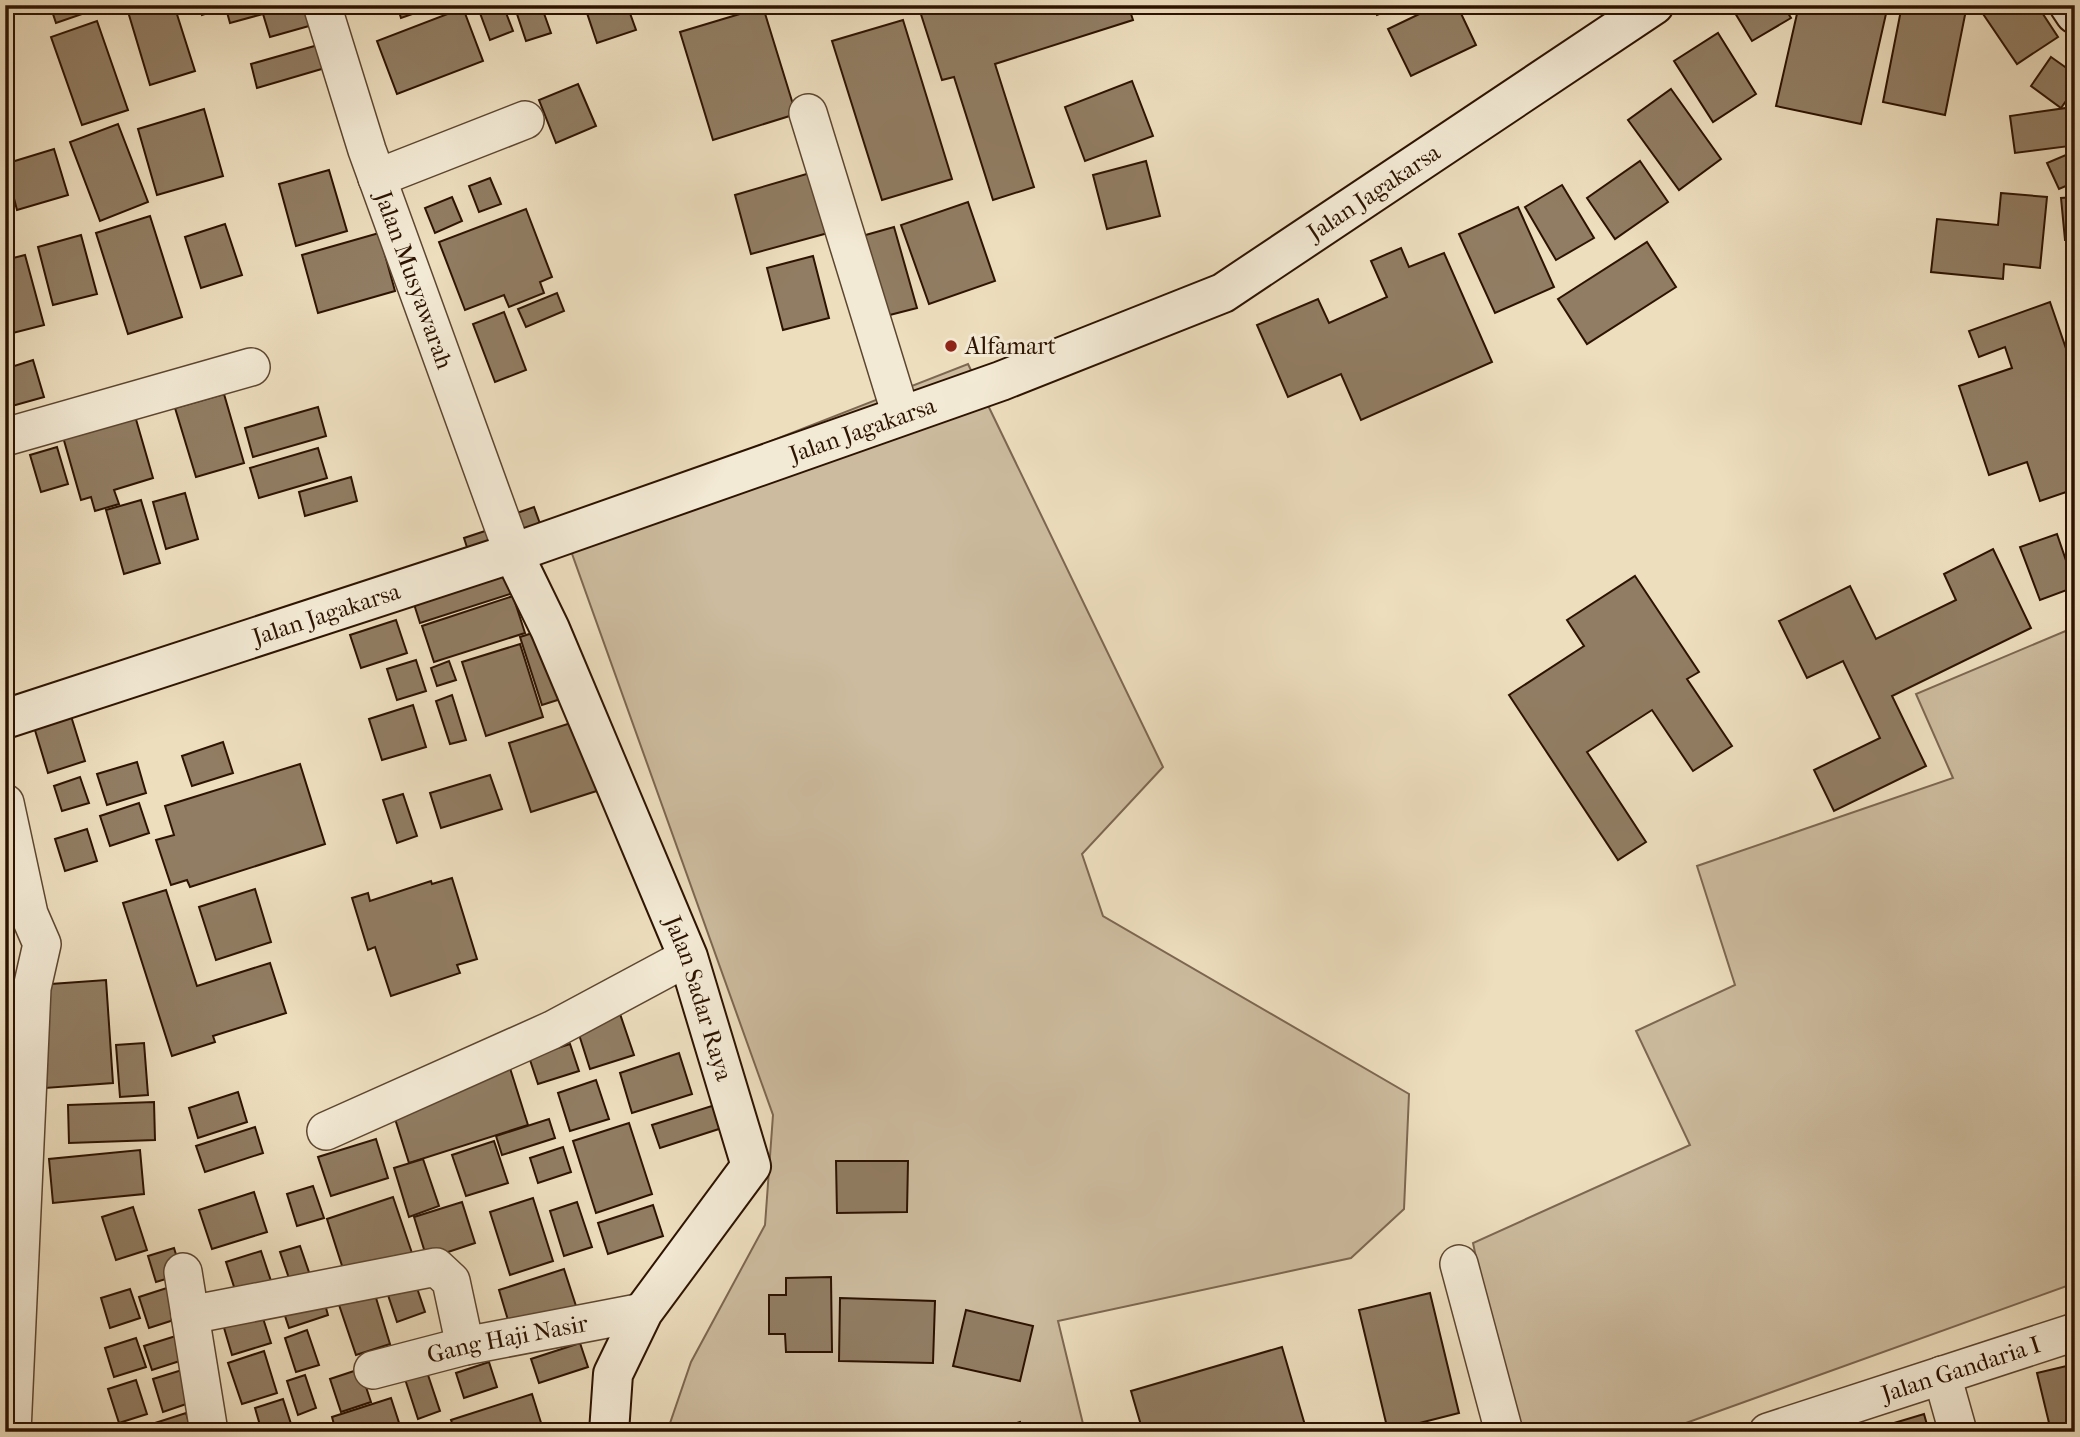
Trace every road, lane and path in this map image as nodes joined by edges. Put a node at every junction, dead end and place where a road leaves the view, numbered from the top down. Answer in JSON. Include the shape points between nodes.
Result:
{"nodes":[{"id":1,"x":322,"y":5,"type":"edge"},
{"id":2,"x":1654,"y":5,"type":"edge"},
{"id":3,"x":2069,"y":5,"type":"edge"},
{"id":4,"x":2075,"y":13,"type":"edge"},
{"id":5,"x":808,"y":113,"type":"dead end"},
{"id":6,"x":524,"y":120,"type":"dead end"},
{"id":7,"x":377,"y":178,"type":"junction"},
{"id":8,"x":251,"y":367,"type":"dead end"},
{"id":9,"x":901,"y":415,"type":"junction"},
{"id":10,"x":5,"y":437,"type":"edge"},
{"id":11,"x":513,"y":553,"type":"junction"},
{"id":12,"x":5,"y":719,"type":"edge"},
{"id":13,"x":5,"y":803,"type":"edge"},
{"id":14,"x":688,"y":957,"type":"junction"},
{"id":15,"x":326,"y":1131,"type":"dead end"},
{"id":16,"x":1460,"y":1264,"type":"dead end"},
{"id":17,"x":183,"y":1272,"type":"dead end"},
{"id":18,"x":190,"y":1315,"type":"junction"},
{"id":19,"x":629,"y":1315,"type":"junction"},
{"id":20,"x":2075,"y":1332,"type":"edge"},
{"id":21,"x":465,"y":1346,"type":"junction"},
{"id":22,"x":373,"y":1370,"type":"dead end"},
{"id":23,"x":1942,"y":1376,"type":"junction"},
{"id":24,"x":594,"y":1378,"type":"dead end"},
{"id":25,"x":12,"y":1432,"type":"edge"},
{"id":26,"x":209,"y":1432,"type":"edge"},
{"id":27,"x":609,"y":1432,"type":"edge"},
{"id":28,"x":1504,"y":1432,"type":"edge"},
{"id":29,"x":1768,"y":1432,"type":"edge"},
{"id":30,"x":1958,"y":1432,"type":"edge"}],
"edges":[{"from":1,"to":7,"type":"street","name":"Jalan Musyawarah"},
{"from":2,"to":9,"type":"main road","name":"Jalan Jagakarsa","via":[[1223,293],[1001,381]]},
{"from":3,"to":4,"type":"main road"},
{"from":5,"to":9,"type":"street"},
{"from":6,"to":7,"type":"street"},
{"from":7,"to":11,"type":"street","name":"Jalan Musyawarah"},
{"from":8,"to":10,"type":"street"},
{"from":9,"to":11,"type":"main road","name":"Jalan Jagakarsa"},
{"from":11,"to":12,"type":"main road","name":"Jalan Jagakarsa"},
{"from":11,"to":14,"type":"main road","name":"Jalan Sadar Raya","via":[[550,629]]},
{"from":13,"to":25,"type":"street","via":[[29,914],[42,944],[32,988]]},
{"from":14,"to":15,"type":"street","via":[[552,1030]]},
{"from":14,"to":19,"type":"main road","name":"Jalan Sadar Raya","via":[[751,1166]]},
{"from":16,"to":28,"type":"street"},
{"from":17,"to":18,"type":"street"},
{"from":18,"to":21,"type":"street","via":[[436,1267],[451,1281]]},
{"from":18,"to":26,"type":"street"},
{"from":19,"to":21,"type":"street","name":"Gang Haji Nasir"},
{"from":19,"to":24,"type":"street"},
{"from":19,"to":27,"type":"main road","name":"Jalan Sadar Raya","via":[[613,1374]]},
{"from":20,"to":23,"type":"street","name":"Jalan Gandaria I"},
{"from":21,"to":22,"type":"street","name":"Gang Haji Nasir"},
{"from":23,"to":29,"type":"street","name":"Jalan Gandaria I"},
{"from":23,"to":30,"type":"street"}]}
